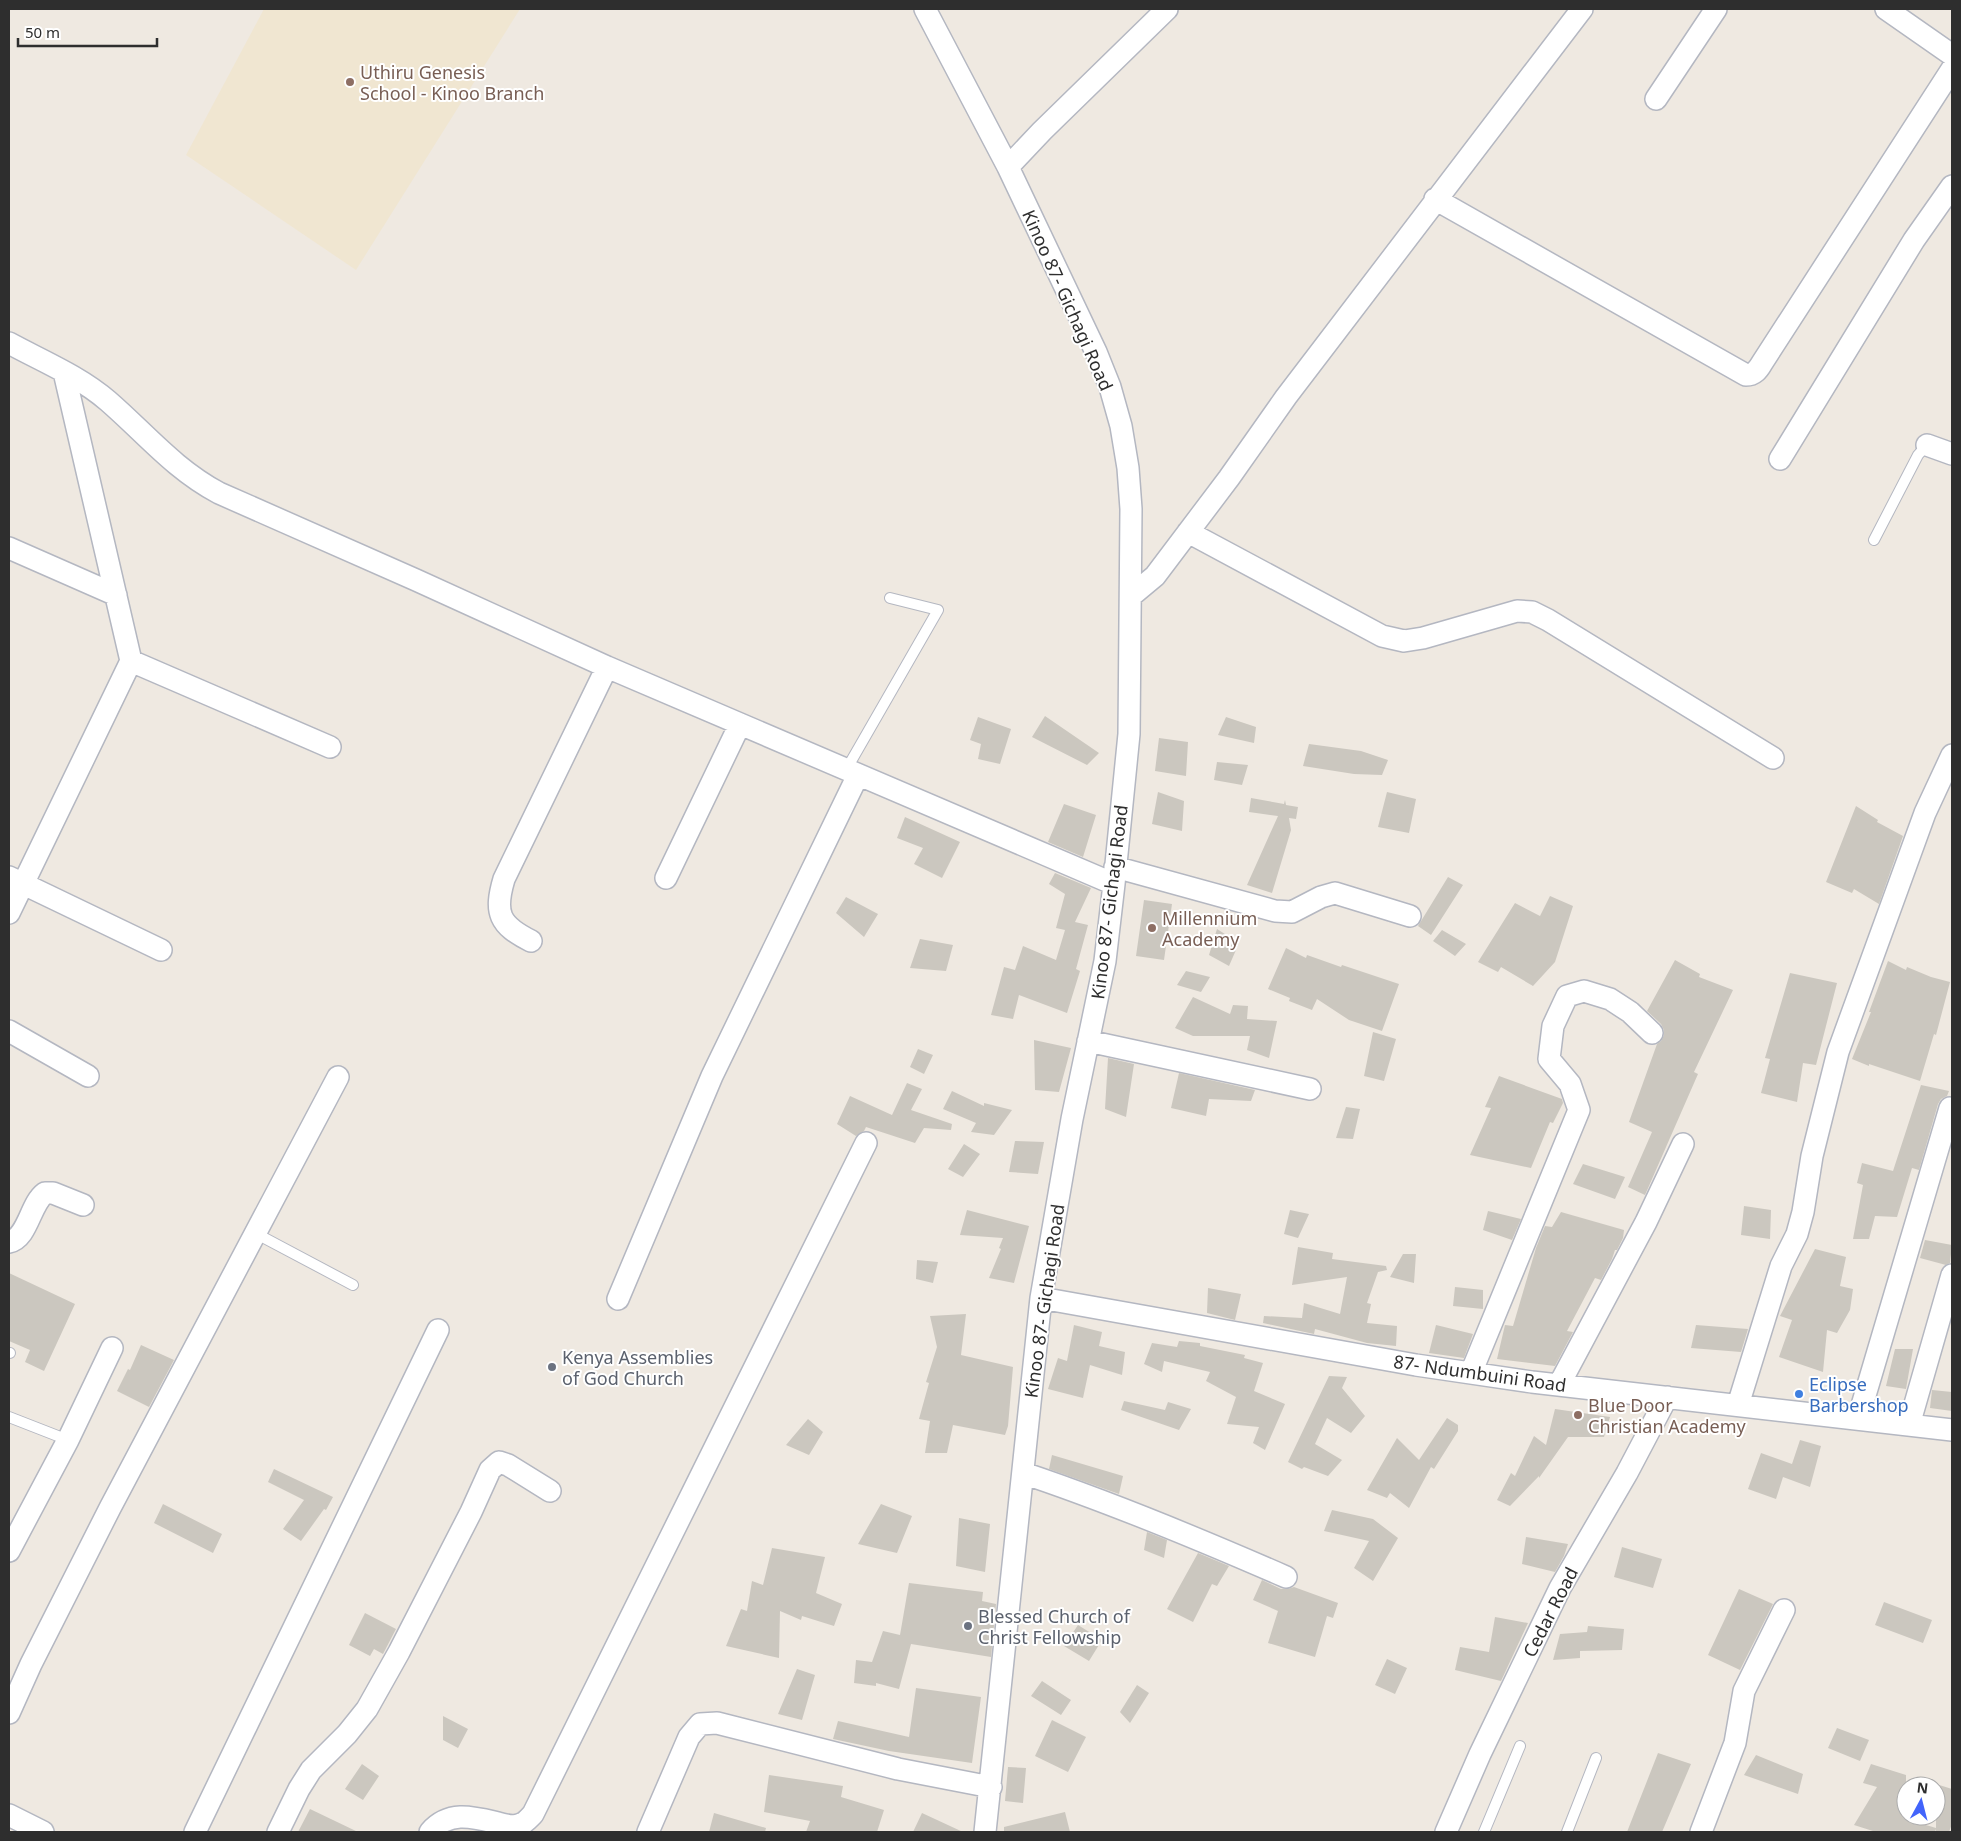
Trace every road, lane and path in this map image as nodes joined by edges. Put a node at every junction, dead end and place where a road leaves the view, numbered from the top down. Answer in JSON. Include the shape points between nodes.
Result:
{"nodes":[{"id":1,"x":925,"y":9,"type":"edge"},
{"id":2,"x":1167,"y":9,"type":"edge"},
{"id":3,"x":1582,"y":9,"type":"edge"},
{"id":4,"x":1716,"y":9,"type":"edge"},
{"id":5,"x":1886,"y":9,"type":"edge"},
{"id":6,"x":1952,"y":55,"type":"edge"},
{"id":7,"x":1952,"y":69,"type":"edge"},
{"id":8,"x":1656,"y":99,"type":"dead end"},
{"id":9,"x":1008,"y":167,"type":"junction"},
{"id":10,"x":1952,"y":186,"type":"edge"},
{"id":11,"x":1436,"y":199,"type":"junction"},
{"id":12,"x":9,"y":343,"type":"edge"},
{"id":13,"x":64,"y":372,"type":"junction"},
{"id":14,"x":1927,"y":445,"type":"joint"},
{"id":15,"x":1952,"y":454,"type":"edge"},
{"id":16,"x":1780,"y":459,"type":"dead end"},
{"id":17,"x":1188,"y":532,"type":"junction"},
{"id":18,"x":1874,"y":540,"type":"dead end"},
{"id":19,"x":9,"y":548,"type":"edge"},
{"id":20,"x":116,"y":596,"type":"junction"},
{"id":21,"x":1131,"y":596,"type":"junction"},
{"id":22,"x":890,"y":598,"type":"dead end"},
{"id":23,"x":131,"y":661,"type":"junction"},
{"id":24,"x":607,"y":667,"type":"junction"},
{"id":25,"x":740,"y":724,"type":"junction"},
{"id":26,"x":330,"y":747,"type":"dead end"},
{"id":27,"x":1952,"y":755,"type":"edge"},
{"id":28,"x":1773,"y":758,"type":"dead end"},
{"id":29,"x":852,"y":773,"type":"junction"},
{"id":30,"x":1114,"y":876,"type":"junction"},
{"id":31,"x":666,"y":878,"type":"dead end"},
{"id":32,"x":16,"y":881,"type":"edge"},
{"id":33,"x":9,"y":913,"type":"edge"},
{"id":34,"x":1410,"y":916,"type":"dead end"},
{"id":35,"x":531,"y":941,"type":"dead end"},
{"id":36,"x":161,"y":950,"type":"dead end"},
{"id":37,"x":9,"y":1031,"type":"edge"},
{"id":38,"x":1652,"y":1033,"type":"dead end"},
{"id":39,"x":1088,"y":1041,"type":"junction"},
{"id":40,"x":88,"y":1076,"type":"dead end"},
{"id":41,"x":338,"y":1077,"type":"dead end"},
{"id":42,"x":1310,"y":1089,"type":"dead end"},
{"id":43,"x":1950,"y":1108,"type":"dead end"},
{"id":44,"x":866,"y":1143,"type":"dead end"},
{"id":45,"x":1683,"y":1144,"type":"dead end"},
{"id":46,"x":83,"y":1205,"type":"dead end"},
{"id":47,"x":255,"y":1233,"type":"junction"},
{"id":48,"x":9,"y":1242,"type":"edge"},
{"id":49,"x":1952,"y":1275,"type":"edge"},
{"id":50,"x":353,"y":1285,"type":"dead end"},
{"id":51,"x":1041,"y":1298,"type":"junction"},
{"id":52,"x":618,"y":1299,"type":"dead end"},
{"id":53,"x":438,"y":1330,"type":"dead end"},
{"id":54,"x":112,"y":1348,"type":"dead end"},
{"id":55,"x":1471,"y":1373,"type":"junction"},
{"id":56,"x":1559,"y":1385,"type":"junction"},
{"id":57,"x":1668,"y":1397,"type":"junction"},
{"id":58,"x":1738,"y":1406,"type":"junction"},
{"id":59,"x":9,"y":1417,"type":"edge"},
{"id":60,"x":1858,"y":1419,"type":"junction"},
{"id":61,"x":1909,"y":1425,"type":"junction"},
{"id":62,"x":1952,"y":1430,"type":"edge"},
{"id":63,"x":68,"y":1440,"type":"junction"},
{"id":64,"x":1023,"y":1474,"type":"junction"},
{"id":65,"x":550,"y":1491,"type":"dead end"},
{"id":66,"x":9,"y":1551,"type":"edge"},
{"id":67,"x":1286,"y":1577,"type":"dead end"},
{"id":68,"x":1784,"y":1610,"type":"dead end"},
{"id":69,"x":9,"y":1713,"type":"edge"},
{"id":70,"x":1520,"y":1746,"type":"dead end"},
{"id":71,"x":1596,"y":1758,"type":"dead end"},
{"id":72,"x":991,"y":1787,"type":"junction"},
{"id":73,"x":19,"y":1822,"type":"edge"},
{"id":74,"x":43,"y":1832,"type":"edge"},
{"id":75,"x":195,"y":1832,"type":"edge"},
{"id":76,"x":278,"y":1832,"type":"edge"},
{"id":77,"x":430,"y":1832,"type":"edge"},
{"id":78,"x":648,"y":1832,"type":"edge"},
{"id":79,"x":985,"y":1832,"type":"edge"},
{"id":80,"x":1446,"y":1832,"type":"edge"},
{"id":81,"x":1484,"y":1832,"type":"edge"},
{"id":82,"x":1567,"y":1832,"type":"edge"},
{"id":83,"x":1701,"y":1832,"type":"edge"}],
"edges":[{"from":1,"to":9,"type":"street","name":"Kinoo 87- Gichagi Road"},
{"from":2,"to":9,"type":"street"},
{"from":3,"to":11,"type":"street"},
{"from":4,"to":8,"type":"street"},
{"from":5,"to":6,"type":"street"},
{"from":7,"to":11,"type":"street","via":[[1762,363],[1751,375]]},
{"from":9,"to":21,"type":"street","name":"Kinoo 87- Gichagi Road","via":[[1096,352],[1121,426],[1131,509]]},
{"from":10,"to":16,"type":"street","via":[[1914,240]]},
{"from":11,"to":17,"type":"street"},
{"from":12,"to":13,"type":"street"},
{"from":13,"to":20,"type":"street"},
{"from":13,"to":24,"type":"street","via":[[107,400],[180,468],[219,493]]},
{"from":14,"to":15,"type":"street"},
{"from":14,"to":18,"type":"lane","via":[[1918,455]]},
{"from":17,"to":21,"type":"street","via":[[1155,576]]},
{"from":17,"to":28,"type":"street","via":[[1394,640],[1423,638],[1517,611],[1532,612]]},
{"from":19,"to":20,"type":"street"},
{"from":20,"to":23,"type":"street"},
{"from":21,"to":30,"type":"street","name":"Kinoo 87- Gichagi Road","via":[[1128,734]]},
{"from":22,"to":29,"type":"lane","via":[[938,610]]},
{"from":23,"to":26,"type":"street"},
{"from":23,"to":32,"type":"street"},
{"from":24,"to":25,"type":"street"},
{"from":24,"to":35,"type":"street","via":[[499,896],[498,909],[503,920],[518,935]]},
{"from":25,"to":29,"type":"street"},
{"from":25,"to":31,"type":"street"},
{"from":27,"to":58,"type":"street","via":[[1925,813],[1838,1052],[1812,1156],[1799,1227],[1781,1266]]},
{"from":29,"to":30,"type":"street"},
{"from":29,"to":52,"type":"street","via":[[712,1076]]},
{"from":30,"to":34,"type":"street","via":[[1275,911],[1292,912],[1334,892]]},
{"from":30,"to":39,"type":"street","name":"Kinoo 87- Gichagi Road","via":[[1105,961]]},
{"from":32,"to":33,"type":"street"},
{"from":32,"to":36,"type":"street"},
{"from":37,"to":40,"type":"street"},
{"from":38,"to":55,"type":"street","via":[[1610,999],[1584,991],[1567,996],[1553,1026],[1549,1059],[1570,1084],[1579,1110]]},
{"from":39,"to":42,"type":"street"},
{"from":39,"to":51,"type":"street","name":"Kinoo 87- Gichagi Road"},
{"from":41,"to":47,"type":"street"},
{"from":43,"to":60,"type":"street"},
{"from":44,"to":77,"type":"street","via":[[533,1814],[521,1825],[507,1826],[481,1819],[452,1817]]},
{"from":45,"to":56,"type":"street","via":[[1646,1222]]},
{"from":46,"to":48,"type":"street","via":[[45,1193],[37,1201],[17,1239]]},
{"from":47,"to":50,"type":"lane"},
{"from":47,"to":69,"type":"street","via":[[31,1664]]},
{"from":49,"to":61,"type":"street"},
{"from":51,"to":55,"type":"street","name":"87- Ndumbuini Road"},
{"from":51,"to":64,"type":"street","name":"Kinoo 87- Gichagi Road"},
{"from":53,"to":75,"type":"street"},
{"from":54,"to":63,"type":"street"},
{"from":55,"to":56,"type":"street","name":"87- Ndumbuini Road"},
{"from":56,"to":57,"type":"street","name":"87- Ndumbuini Road"},
{"from":57,"to":58,"type":"street","name":"87- Ndumbuini Road"},
{"from":57,"to":80,"type":"street","name":"Cedar Road","via":[[1560,1588]]},
{"from":58,"to":60,"type":"street","name":"87- Ndumbuini Road"},
{"from":59,"to":63,"type":"lane"},
{"from":60,"to":61,"type":"street","name":"87- Ndumbuini Road"},
{"from":61,"to":62,"type":"street","name":"87- Ndumbuini Road"},
{"from":63,"to":66,"type":"street"},
{"from":64,"to":67,"type":"street","via":[[1181,1531]]},
{"from":64,"to":72,"type":"street","name":"Kinoo 87- Gichagi Road"},
{"from":65,"to":76,"type":"street","via":[[508,1465],[499,1462],[490,1470],[367,1709],[312,1770]]},
{"from":68,"to":83,"type":"street","via":[[1744,1691],[1735,1743]]},
{"from":70,"to":81,"type":"lane"},
{"from":71,"to":82,"type":"lane"},
{"from":72,"to":78,"type":"street","via":[[898,1769],[717,1723],[700,1724],[689,1738]]},
{"from":72,"to":79,"type":"street","name":"Kinoo 87- Gichagi Road"},
{"from":73,"to":74,"type":"street"}]}
